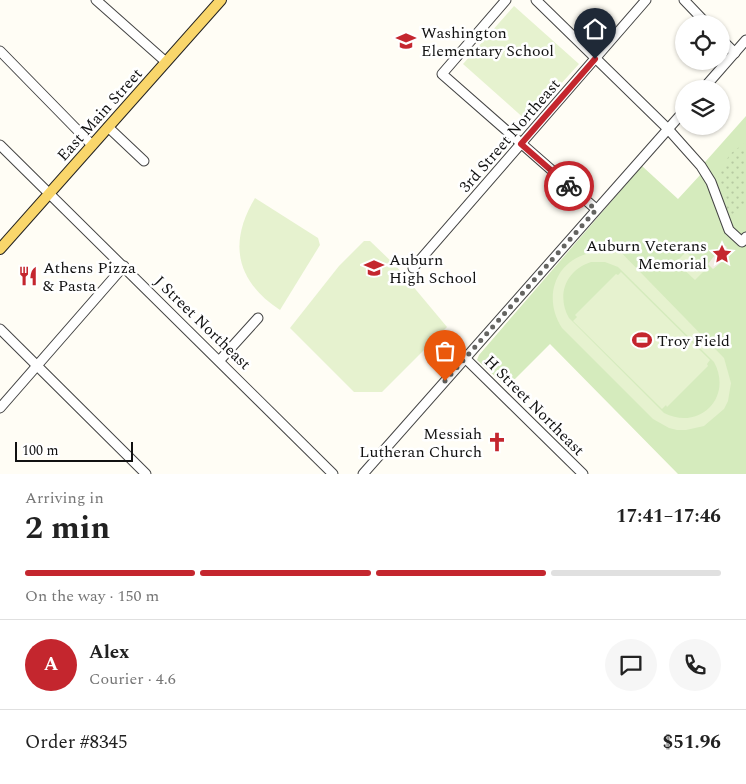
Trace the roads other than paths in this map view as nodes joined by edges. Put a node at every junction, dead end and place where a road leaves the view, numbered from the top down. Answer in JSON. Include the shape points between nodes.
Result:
{"nodes":[{"id":1,"x":96,"y":0,"type":"edge"},
{"id":2,"x":221,"y":0,"type":"edge"},
{"id":3,"x":506,"y":0,"type":"edge"},
{"id":4,"x":536,"y":0,"type":"edge"},
{"id":5,"x":646,"y":0,"type":"edge"},
{"id":6,"x":684,"y":0,"type":"edge"},
{"id":7,"x":698,"y":15,"type":"edge"},
{"id":8,"x":746,"y":40,"type":"edge"},
{"id":9,"x":730,"y":48,"type":"edge"},
{"id":10,"x":0,"y":52,"type":"edge"},
{"id":11,"x":735,"y":53,"type":"junction"},
{"id":12,"x":595,"y":59,"type":"junction"},
{"id":13,"x":166,"y":62,"type":"junction"},
{"id":14,"x":711,"y":80,"type":"edge"},
{"id":15,"x":675,"y":121,"type":"edge"},
{"id":16,"x":108,"y":127,"type":"junction"},
{"id":17,"x":668,"y":129,"type":"junction"},
{"id":18,"x":521,"y":144,"type":"junction"},
{"id":19,"x":0,"y":145,"type":"edge"},
{"id":20,"x":92,"y":145,"type":"junction"},
{"id":21,"x":144,"y":161,"type":"dead end"},
{"id":22,"x":50,"y":193,"type":"junction"},
{"id":23,"x":596,"y":210,"type":"junction"},
{"id":24,"x":744,"y":240,"type":"edge"},
{"id":25,"x":0,"y":249,"type":"edge"},
{"id":26,"x":124,"y":266,"type":"junction"},
{"id":27,"x":413,"y":268,"type":"dead end"},
{"id":28,"x":258,"y":318,"type":"dead end"},
{"id":29,"x":0,"y":330,"type":"edge"},
{"id":30,"x":465,"y":358,"type":"junction"},
{"id":31,"x":220,"y":360,"type":"junction"},
{"id":32,"x":37,"y":366,"type":"junction"},
{"id":33,"x":0,"y":408,"type":"edge"},
{"id":34,"x":146,"y":474,"type":"edge"},
{"id":35,"x":333,"y":474,"type":"edge"},
{"id":36,"x":363,"y":474,"type":"edge"},
{"id":37,"x":583,"y":474,"type":"edge"}],
"edges":[{"from":1,"to":13,"type":"street"},
{"from":2,"to":13,"type":"main road","name":"East Main Street"},
{"from":3,"to":18,"type":"street","via":[[442,74]]},
{"from":4,"to":12,"type":"street"},
{"from":5,"to":12,"type":"street","name":"3rd Street Northeast"},
{"from":6,"to":7,"type":"street"},
{"from":8,"to":11,"type":"street"},
{"from":9,"to":11,"type":"street"},
{"from":10,"to":20,"type":"street"},
{"from":11,"to":14,"type":"street"},
{"from":12,"to":17,"type":"street"},
{"from":12,"to":18,"type":"street","name":"3rd Street Northeast"},
{"from":13,"to":16,"type":"main road","name":"East Main Street"},
{"from":15,"to":17,"type":"street"},
{"from":16,"to":20,"type":"main road","name":"East Main Street"},
{"from":16,"to":21,"type":"street"},
{"from":17,"to":23,"type":"street"},
{"from":17,"to":24,"type":"street","via":[[706,173],[729,230]]},
{"from":18,"to":23,"type":"street"},
{"from":18,"to":27,"type":"street","name":"3rd Street Northeast"},
{"from":19,"to":22,"type":"street","name":"J Street Northeast"},
{"from":20,"to":22,"type":"main road","name":"East Main Street"},
{"from":22,"to":25,"type":"main road","name":"East Main Street"},
{"from":22,"to":26,"type":"street","name":"J Street Northeast"},
{"from":23,"to":30,"type":"street"},
{"from":26,"to":31,"type":"street","name":"J Street Northeast"},
{"from":26,"to":32,"type":"street"},
{"from":28,"to":31,"type":"street"},
{"from":29,"to":32,"type":"street"},
{"from":30,"to":36,"type":"street"},
{"from":30,"to":37,"type":"street","name":"H Street Northeast"},
{"from":31,"to":35,"type":"street","name":"J Street Northeast"},
{"from":32,"to":33,"type":"street"},
{"from":32,"to":34,"type":"street"}]}
